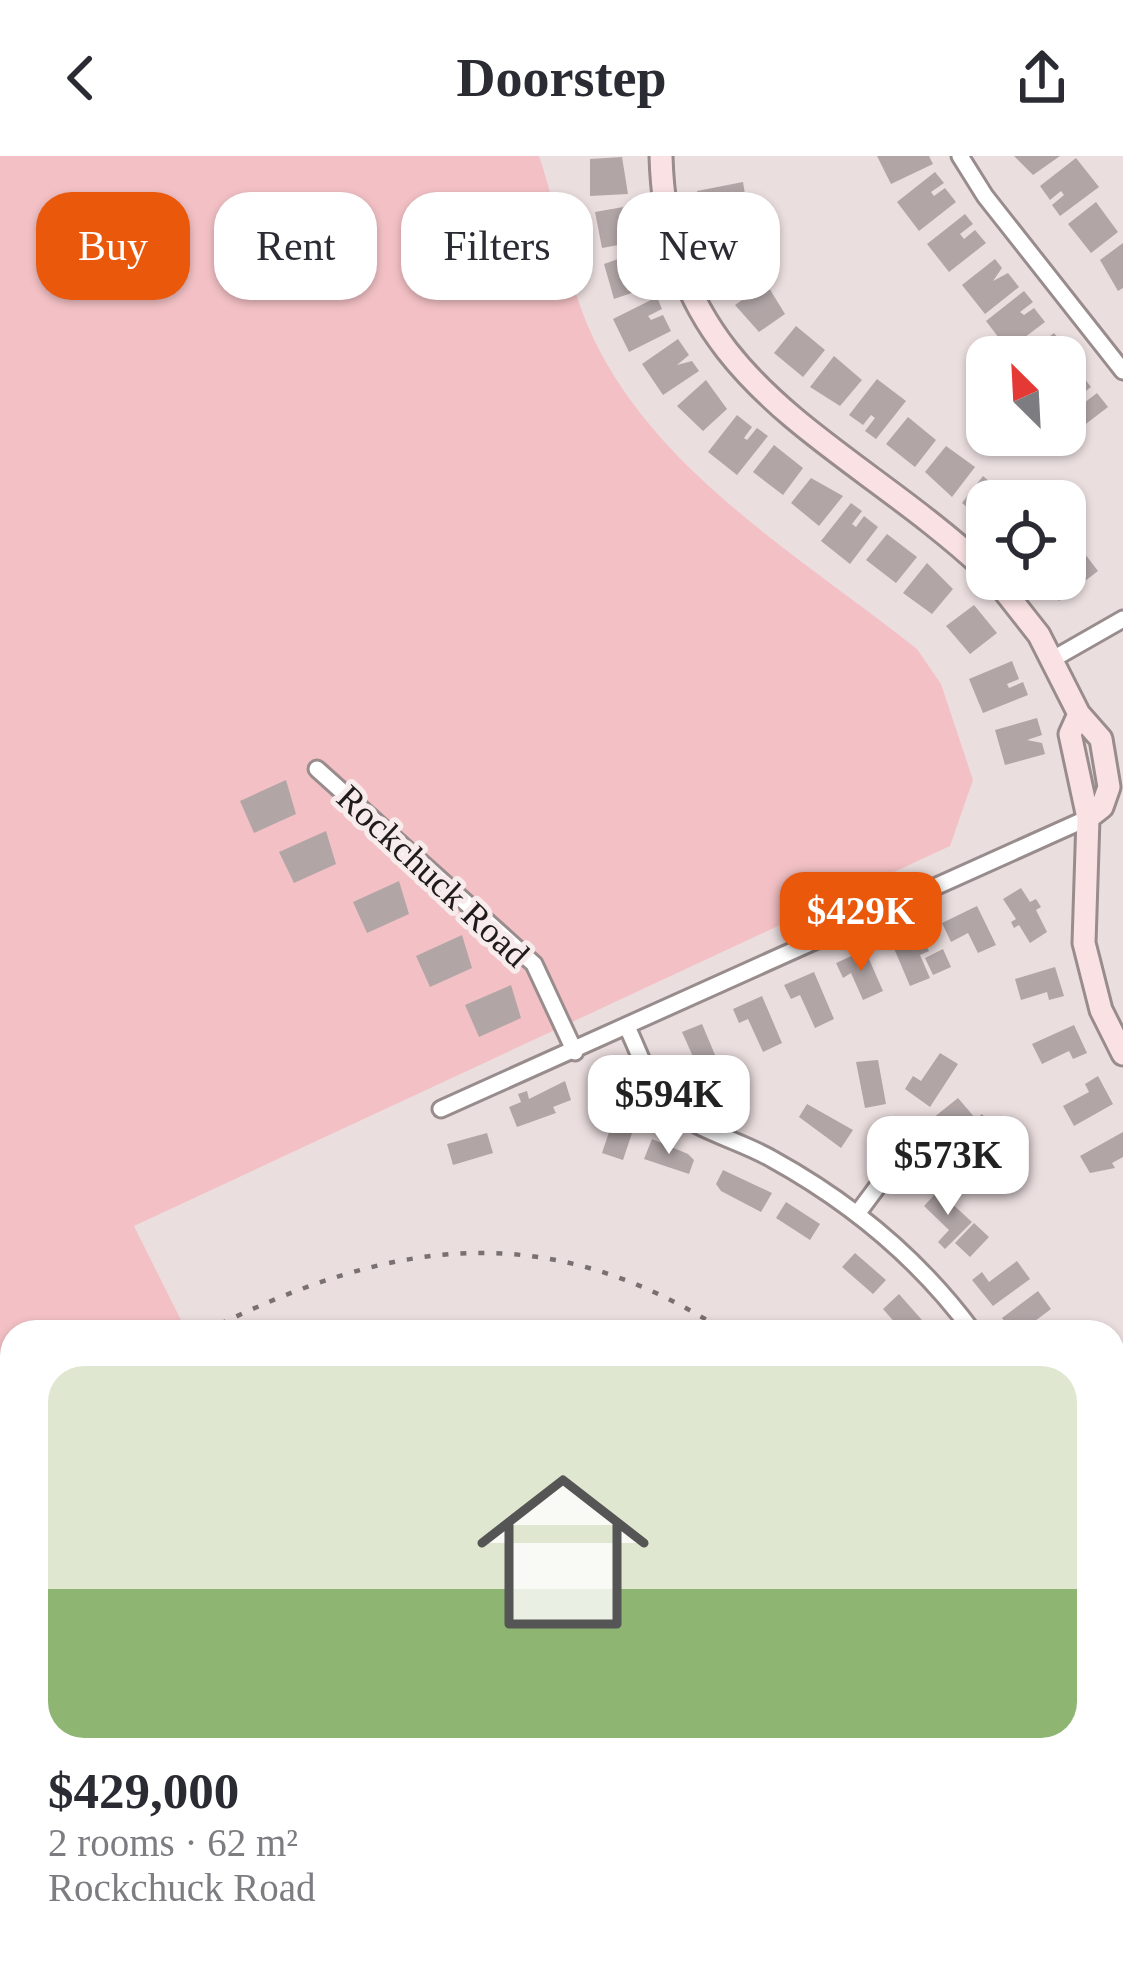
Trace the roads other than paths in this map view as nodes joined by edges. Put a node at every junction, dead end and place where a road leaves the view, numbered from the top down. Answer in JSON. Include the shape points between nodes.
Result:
{"nodes":[{"id":1,"x":661,"y":156,"type":"edge"},
{"id":2,"x":960,"y":156,"type":"edge"},
{"id":3,"x":1123,"y":371,"type":"edge"},
{"id":4,"x":966,"y":555,"type":"edge"},
{"id":5,"x":1010,"y":600,"type":"edge"},
{"id":6,"x":1123,"y":620,"type":"edge"},
{"id":7,"x":1053,"y":659,"type":"junction"},
{"id":8,"x":317,"y":769,"type":"dead end"},
{"id":9,"x":1088,"y":818,"type":"junction"},
{"id":10,"x":628,"y":1029,"type":"junction"},
{"id":11,"x":574,"y":1052,"type":"junction"},
{"id":12,"x":1123,"y":1054,"type":"edge"},
{"id":13,"x":441,"y":1109,"type":"dead end"},
{"id":14,"x":901,"y":1155,"type":"dead end"},
{"id":15,"x":857,"y":1214,"type":"junction"},
{"id":16,"x":963,"y":1320,"type":"edge"}],
"edges":[{"from":1,"to":4,"type":"street","via":[[674,250],[704,320],[738,369]]},
{"from":2,"to":3,"type":"street"},
{"from":5,"to":7,"type":"street"},
{"from":6,"to":7,"type":"street"},
{"from":7,"to":9,"type":"street","via":[[1079,714],[1070,734]]},
{"from":8,"to":11,"type":"street","name":"Rockchuck Road","via":[[533,964]]},
{"from":9,"to":10,"type":"street"},
{"from":9,"to":12,"type":"street","via":[[1084,943],[1101,1010]]},
{"from":10,"to":11,"type":"street"},
{"from":10,"to":15,"type":"street","via":[[672,1108],[770,1157]]},
{"from":11,"to":13,"type":"street"},
{"from":14,"to":15,"type":"street"},
{"from":15,"to":16,"type":"street"}]}
